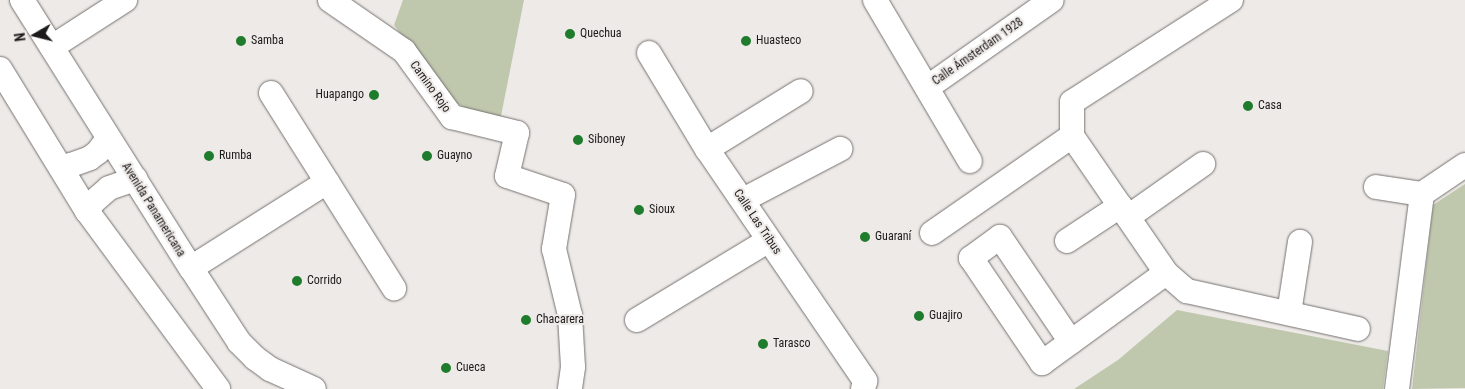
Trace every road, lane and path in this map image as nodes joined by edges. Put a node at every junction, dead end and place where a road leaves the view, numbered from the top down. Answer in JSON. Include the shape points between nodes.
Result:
{"nodes":[{"id":1,"x":22,"y":0,"type":"edge"},
{"id":2,"x":124,"y":0,"type":"edge"},
{"id":3,"x":330,"y":0,"type":"edge"},
{"id":4,"x":875,"y":0,"type":"edge"},
{"id":5,"x":1052,"y":0,"type":"edge"},
{"id":6,"x":1231,"y":0,"type":"edge"},
{"id":7,"x":52,"y":47,"type":"junction"},
{"id":8,"x":649,"y":53,"type":"dead end"},
{"id":9,"x":0,"y":69,"type":"edge"},
{"id":10,"x":928,"y":87,"type":"junction"},
{"id":11,"x":801,"y":91,"type":"dead end"},
{"id":12,"x":271,"y":93,"type":"dead end"},
{"id":13,"x":1072,"y":136,"type":"junction"},
{"id":14,"x":108,"y":138,"type":"junction"},
{"id":15,"x":707,"y":149,"type":"junction"},
{"id":16,"x":840,"y":149,"type":"dead end"},
{"id":17,"x":970,"y":161,"type":"dead end"},
{"id":18,"x":1203,"y":164,"type":"dead end"},
{"id":19,"x":1465,"y":165,"type":"edge"},
{"id":20,"x":61,"y":166,"type":"junction"},
{"id":21,"x":135,"y":179,"type":"junction"},
{"id":22,"x":327,"y":182,"type":"junction"},
{"id":23,"x":1376,"y":188,"type":"dead end"},
{"id":24,"x":1422,"y":194,"type":"junction"},
{"id":25,"x":743,"y":200,"type":"junction"},
{"id":26,"x":88,"y":211,"type":"junction"},
{"id":27,"x":1124,"y":212,"type":"junction"},
{"id":28,"x":932,"y":233,"type":"dead end"},
{"id":29,"x":769,"y":240,"type":"junction"},
{"id":30,"x":1067,"y":241,"type":"dead end"},
{"id":31,"x":1300,"y":242,"type":"dead end"},
{"id":32,"x":190,"y":268,"type":"junction"},
{"id":33,"x":1166,"y":273,"type":"junction"},
{"id":34,"x":394,"y":288,"type":"dead end"},
{"id":35,"x":1289,"y":313,"type":"junction"},
{"id":36,"x":637,"y":320,"type":"dead end"},
{"id":37,"x":1358,"y":329,"type":"dead end"},
{"id":38,"x":1071,"y":342,"type":"junction"},
{"id":39,"x":218,"y":389,"type":"edge"},
{"id":40,"x":314,"y":389,"type":"edge"},
{"id":41,"x":570,"y":389,"type":"edge"},
{"id":42,"x":863,"y":389,"type":"edge"},
{"id":43,"x":1397,"y":389,"type":"edge"}],
"edges":[{"from":1,"to":7,"type":"street","name":"Avenida Panamericana"},
{"from":2,"to":7,"type":"street"},
{"from":3,"to":41,"type":"street","name":"Camino Rojo","via":[[404,51],[452,117],[517,133],[507,176],[563,195],[554,249],[570,315],[573,367]]},
{"from":4,"to":10,"type":"street"},
{"from":5,"to":10,"type":"street","name":"Calle Ámsterdam 1928"},
{"from":6,"to":13,"type":"street","via":[[1072,102]]},
{"from":7,"to":14,"type":"street","name":"Avenida Panamericana"},
{"from":8,"to":15,"type":"street","name":"Calle Las Tribus"},
{"from":9,"to":20,"type":"street"},
{"from":10,"to":17,"type":"street"},
{"from":11,"to":15,"type":"street"},
{"from":12,"to":22,"type":"street"},
{"from":13,"to":27,"type":"street"},
{"from":13,"to":28,"type":"street"},
{"from":14,"to":20,"type":"street","via":[[90,158],[71,166]]},
{"from":14,"to":21,"type":"street","name":"Avenida Panamericana"},
{"from":15,"to":25,"type":"street","name":"Calle Las Tribus"},
{"from":16,"to":25,"type":"street"},
{"from":18,"to":27,"type":"street"},
{"from":19,"to":24,"type":"street"},
{"from":20,"to":26,"type":"street"},
{"from":21,"to":26,"type":"street","via":[[109,188]]},
{"from":21,"to":32,"type":"street","name":"Avenida Panamericana"},
{"from":22,"to":32,"type":"street"},
{"from":22,"to":34,"type":"street"},
{"from":23,"to":24,"type":"street"},
{"from":24,"to":43,"type":"street"},
{"from":25,"to":29,"type":"street","name":"Calle Las Tribus"},
{"from":26,"to":39,"type":"street"},
{"from":27,"to":30,"type":"street"},
{"from":27,"to":33,"type":"street"},
{"from":29,"to":36,"type":"street"},
{"from":29,"to":42,"type":"street","name":"Calle Las Tribus","via":[[865,381]]},
{"from":31,"to":35,"type":"street"},
{"from":32,"to":40,"type":"street","name":"Avenida Panamericana","via":[[240,342],[255,358],[270,369]]},
{"from":33,"to":35,"type":"street","via":[[1187,291]]},
{"from":33,"to":38,"type":"street"},
{"from":35,"to":37,"type":"street"},
{"from":38,"to":38,"type":"street","via":[[1042,363],[971,258],[1000,237]]}]}
